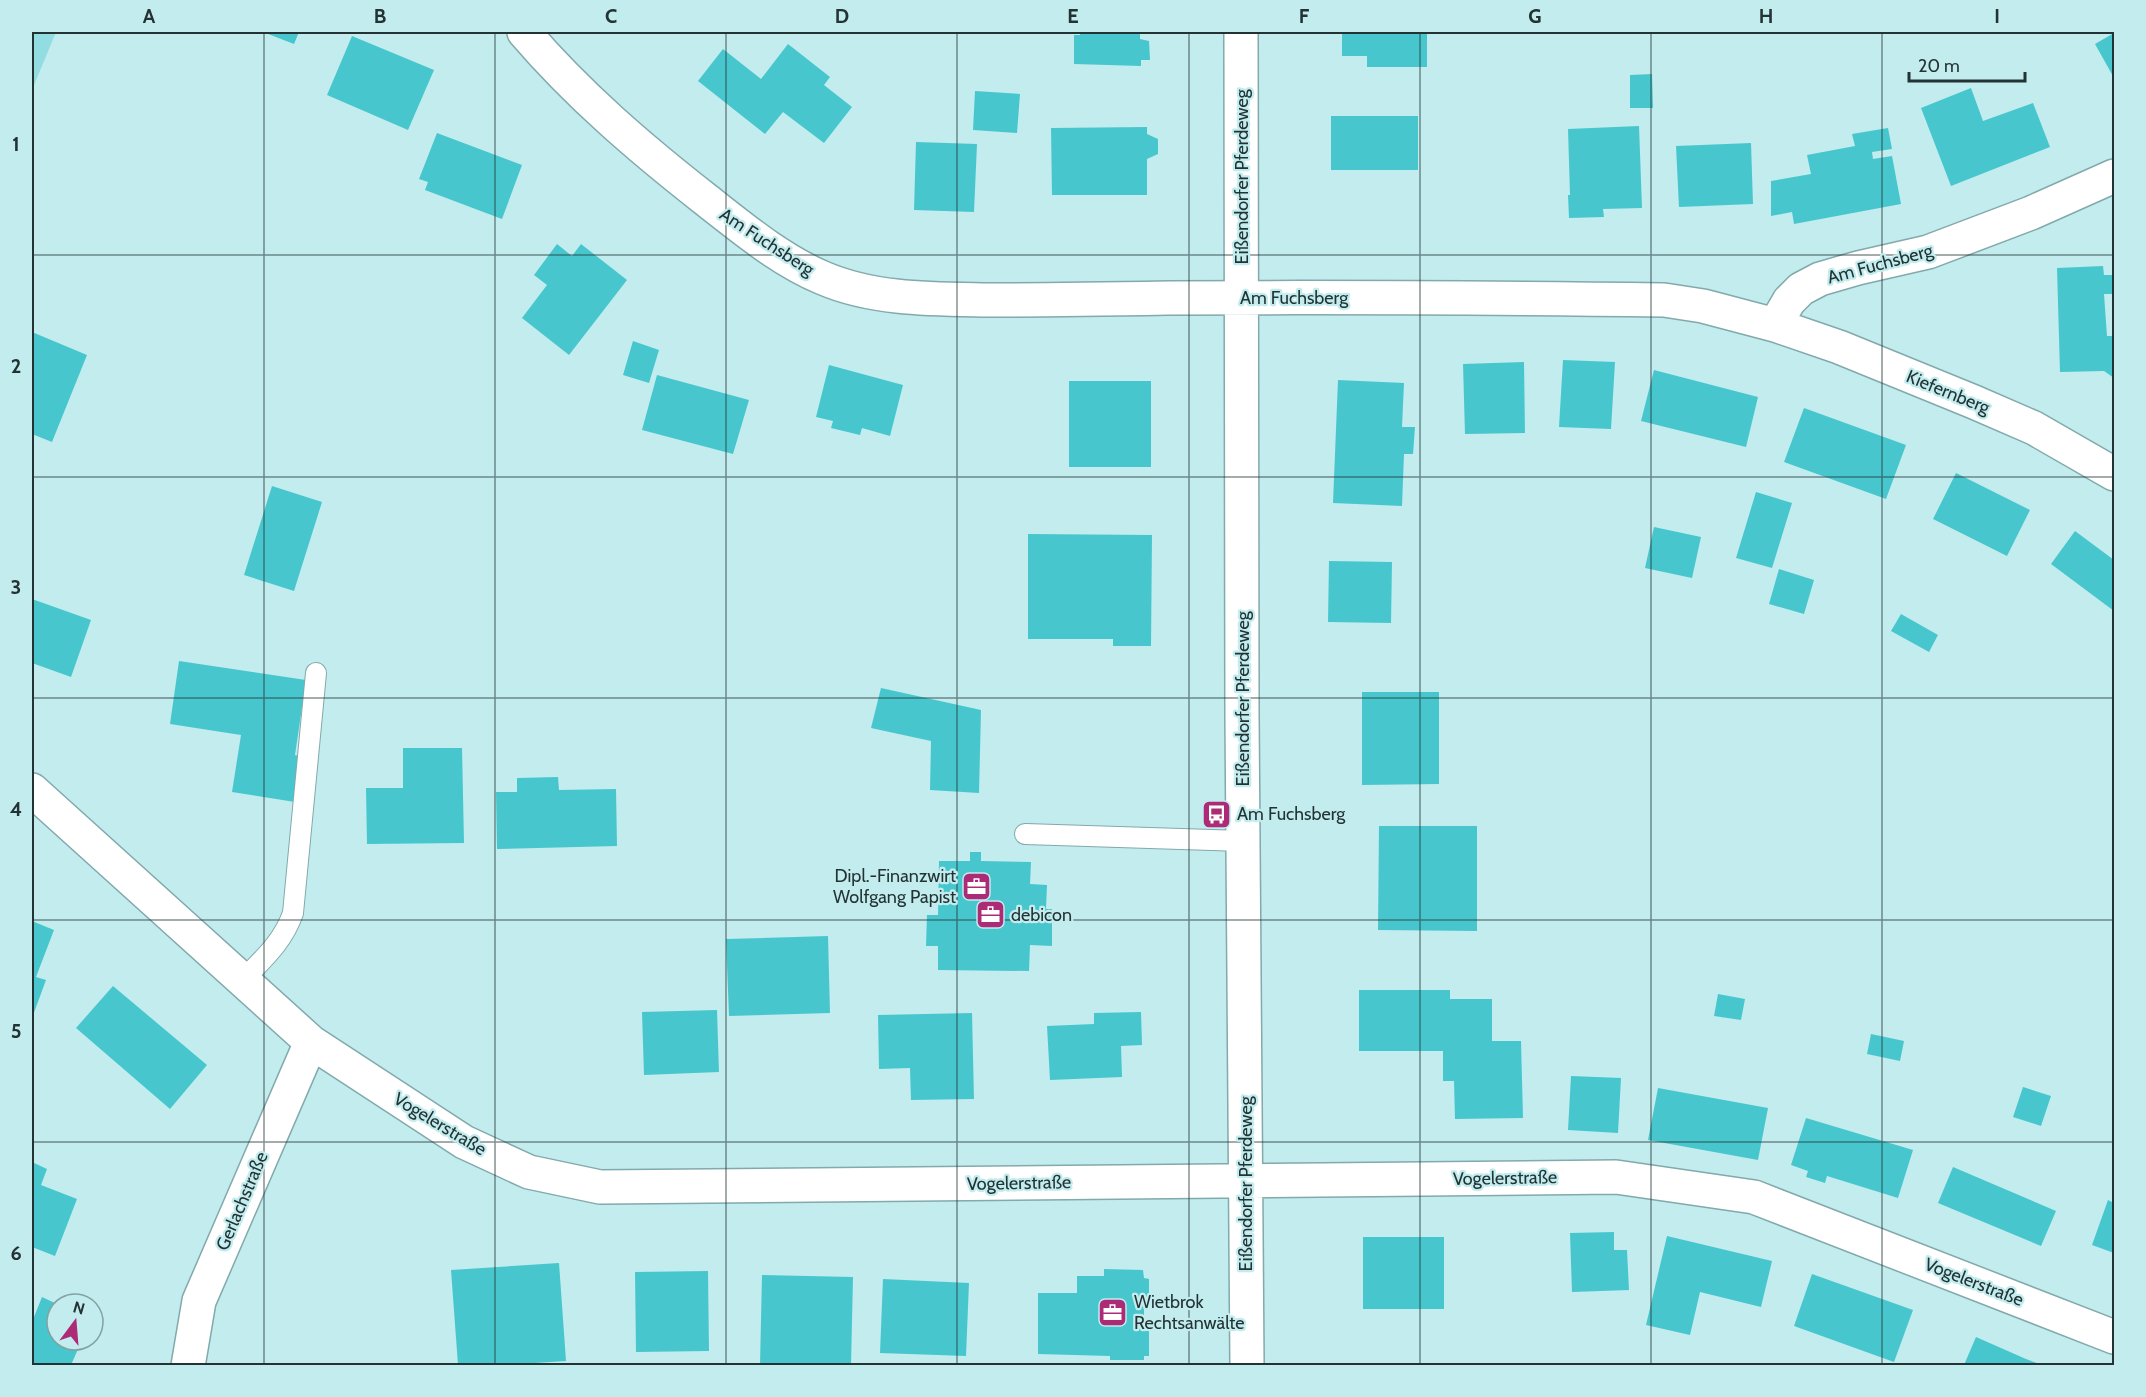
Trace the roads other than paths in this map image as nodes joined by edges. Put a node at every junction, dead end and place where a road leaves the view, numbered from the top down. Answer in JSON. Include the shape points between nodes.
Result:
{"nodes":[{"id":1,"x":524,"y":32,"type":"edge"},
{"id":2,"x":1241,"y":32,"type":"edge"},
{"id":3,"x":2115,"y":176,"type":"edge"},
{"id":4,"x":1243,"y":298,"type":"junction"},
{"id":5,"x":1775,"y":325,"type":"junction"},
{"id":6,"x":2115,"y":474,"type":"edge"},
{"id":7,"x":316,"y":673,"type":"dead end"},
{"id":8,"x":32,"y":790,"type":"edge"},
{"id":9,"x":1025,"y":834,"type":"dead end"},
{"id":10,"x":1243,"y":841,"type":"junction"},
{"id":11,"x":243,"y":981,"type":"junction"},
{"id":12,"x":311,"y":1042,"type":"junction"},
{"id":13,"x":1246,"y":1181,"type":"junction"},
{"id":14,"x":2115,"y":1337,"type":"edge"},
{"id":15,"x":188,"y":1365,"type":"edge"},
{"id":16,"x":1247,"y":1365,"type":"edge"}],
"edges":[{"from":1,"to":4,"type":"street","name":"Am Fuchsberg","via":[[565,78],[630,139],[740,227],[798,266],[825,279],[854,288],[936,299]]},
{"from":2,"to":4,"type":"street","name":"Eißendorfer Pferdeweg"},
{"from":3,"to":5,"type":"street","name":"Am Fuchsberg","via":[[1928,252],[1820,279],[1789,301]]},
{"from":4,"to":5,"type":"street","name":"Am Fuchsberg","via":[[1664,300]]},
{"from":4,"to":10,"type":"street","name":"Eißendorfer Pferdeweg"},
{"from":5,"to":6,"type":"street","name":"Kiefernberg","via":[[1839,347],[2034,428]]},
{"from":7,"to":11,"type":"lane","via":[[292,913],[278,943]]},
{"from":8,"to":11,"type":"street","name":"Vogelerstraße"},
{"from":9,"to":10,"type":"lane"},
{"from":10,"to":13,"type":"street","name":"Eißendorfer Pferdeweg"},
{"from":11,"to":12,"type":"street","name":"Vogelerstraße"},
{"from":12,"to":13,"type":"street","name":"Vogelerstraße","via":[[464,1142],[529,1172],[600,1187]]},
{"from":12,"to":15,"type":"street","name":"Gerlachstraße","via":[[199,1301]]},
{"from":13,"to":14,"type":"street","name":"Vogelerstraße","via":[[1616,1177],[1754,1197]]},
{"from":13,"to":16,"type":"street","name":"Eißendorfer Pferdeweg"}]}
